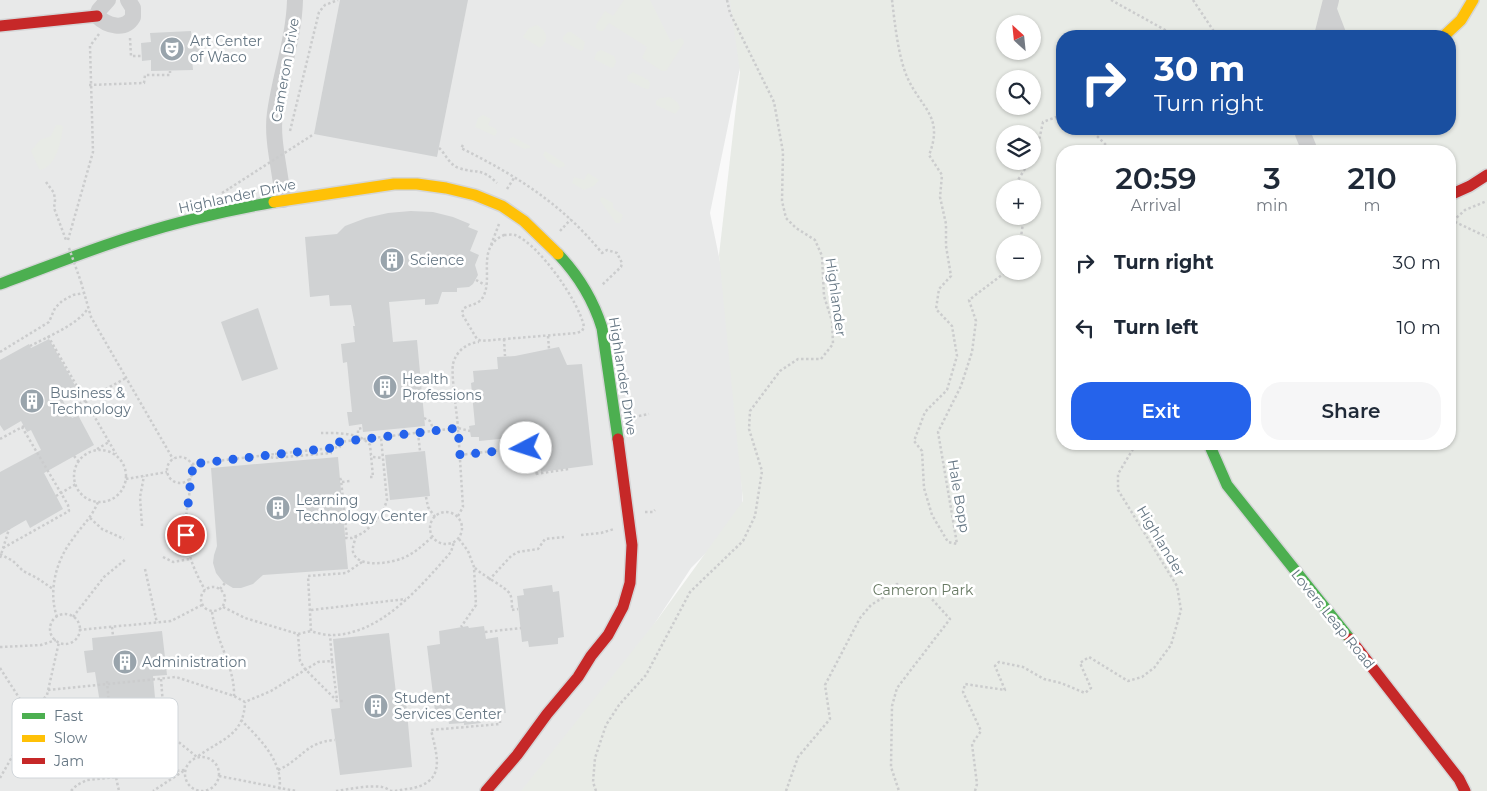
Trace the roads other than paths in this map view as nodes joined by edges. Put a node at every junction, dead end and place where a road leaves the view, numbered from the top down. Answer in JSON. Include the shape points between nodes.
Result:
{"nodes":[{"id":1,"x":108,"y":0,"type":"edge"},
{"id":2,"x":128,"y":0,"type":"edge"},
{"id":3,"x":296,"y":0,"type":"edge"},
{"id":4,"x":1473,"y":0,"type":"edge"},
{"id":5,"x":1330,"y":5,"type":"edge"},
{"id":6,"x":97,"y":16,"type":"junction"},
{"id":7,"x":0,"y":26,"type":"edge"},
{"id":8,"x":1324,"y":30,"type":"edge"},
{"id":9,"x":1337,"y":30,"type":"edge"},
{"id":10,"x":1450,"y":30,"type":"edge"},
{"id":11,"x":1487,"y":175,"type":"edge"},
{"id":12,"x":1456,"y":192,"type":"edge"},
{"id":13,"x":283,"y":200,"type":"junction"},
{"id":14,"x":0,"y":284,"type":"edge"},
{"id":15,"x":1211,"y":450,"type":"edge"},
{"id":16,"x":486,"y":791,"type":"edge"},
{"id":17,"x":1465,"y":791,"type":"edge"}],
"edges":[{"from":1,"to":6,"type":"street"},
{"from":2,"to":6,"type":"street","via":[[133,13],[127,24],[109,25]]},
{"from":3,"to":13,"type":"street","name":"Cameron Drive","via":[[274,115]]},
{"from":4,"to":10,"type":"street"},
{"from":5,"to":8,"type":"street"},
{"from":5,"to":9,"type":"street"},
{"from":6,"to":7,"type":"street"},
{"from":11,"to":12,"type":"street"},
{"from":13,"to":14,"type":"street","name":"Highlander Drive","via":[[138,234]]},
{"from":13,"to":16,"type":"street","name":"Highlander Drive","via":[[416,184],[460,191],[495,202],[524,220],[559,254],[597,309],[629,514],[632,545],[630,583],[623,607],[608,635]]},
{"from":15,"to":17,"type":"street","name":"Lovers Leap Road","via":[[1227,485],[1459,779]]}]}
